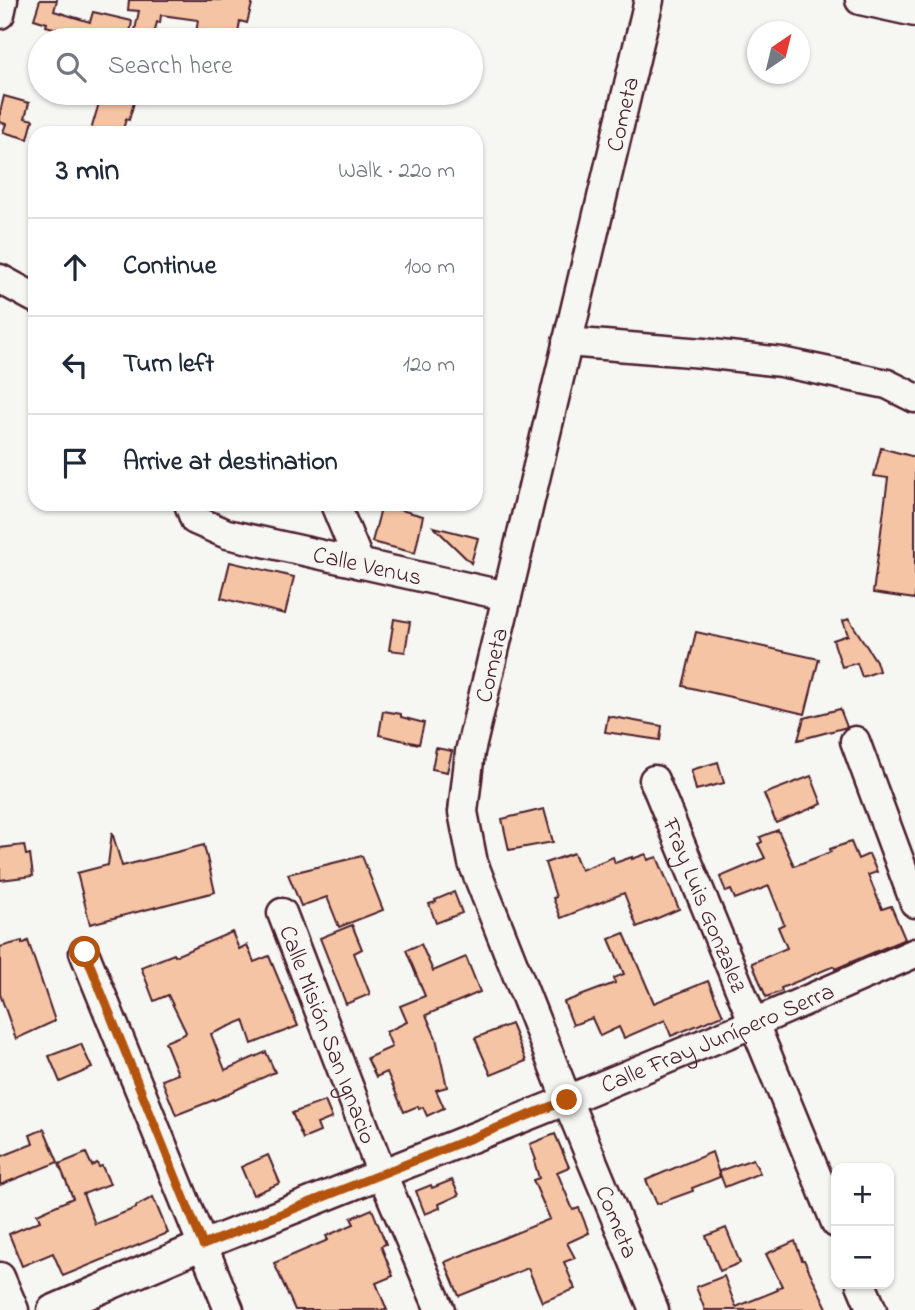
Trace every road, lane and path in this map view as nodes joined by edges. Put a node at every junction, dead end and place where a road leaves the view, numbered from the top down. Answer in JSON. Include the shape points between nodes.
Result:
{"nodes":[{"id":1,"x":3,"y":0,"type":"edge"},
{"id":2,"x":649,"y":0,"type":"edge"},
{"id":3,"x":860,"y":0,"type":"edge"},
{"id":4,"x":915,"y":12,"type":"edge"},
{"id":5,"x":0,"y":14,"type":"edge"},
{"id":6,"x":0,"y":279,"type":"edge"},
{"id":7,"x":28,"y":294,"type":"edge"},
{"id":8,"x":567,"y":342,"type":"junction"},
{"id":9,"x":915,"y":398,"type":"edge"},
{"id":10,"x":191,"y":511,"type":"edge"},
{"id":11,"x":338,"y":511,"type":"edge"},
{"id":12,"x":360,"y":564,"type":"junction"},
{"id":13,"x":507,"y":596,"type":"junction"},
{"id":14,"x":855,"y":741,"type":"dead end"},
{"id":15,"x":654,"y":780,"type":"dead end"},
{"id":16,"x":915,"y":903,"type":"edge"},
{"id":17,"x":282,"y":913,"type":"dead end"},
{"id":18,"x":85,"y":952,"type":"dead end"},
{"id":19,"x":915,"y":953,"type":"edge"},
{"id":20,"x":754,"y":1023,"type":"junction"},
{"id":21,"x":567,"y":1100,"type":"junction"},
{"id":22,"x":382,"y":1174,"type":"junction"},
{"id":23,"x":831,"y":1211,"type":"edge"},
{"id":24,"x":203,"y":1245,"type":"junction"},
{"id":25,"x":0,"y":1277,"type":"edge"},
{"id":26,"x":863,"y":1289,"type":"edge"},
{"id":27,"x":14,"y":1310,"type":"edge"},
{"id":28,"x":52,"y":1310,"type":"edge"},
{"id":29,"x":229,"y":1310,"type":"edge"},
{"id":30,"x":440,"y":1310,"type":"edge"},
{"id":31,"x":653,"y":1310,"type":"edge"},
{"id":32,"x":872,"y":1310,"type":"edge"}],
"edges":[{"from":1,"to":5,"type":"street"},
{"from":2,"to":8,"type":"street","name":"Cometa"},
{"from":3,"to":4,"type":"street"},
{"from":6,"to":7,"type":"street"},
{"from":8,"to":9,"type":"street","via":[[781,362],[887,384]]},
{"from":8,"to":13,"type":"street","name":"Cometa"},
{"from":10,"to":12,"type":"street","name":"Calle Venus","via":[[195,520],[227,534]]},
{"from":11,"to":12,"type":"street"},
{"from":12,"to":13,"type":"street","name":"Calle Venus"},
{"from":13,"to":21,"type":"street","name":"Cometa","via":[[470,752],[463,811],[473,863]]},
{"from":14,"to":16,"type":"street"},
{"from":15,"to":20,"type":"street","name":"Fray Luis Gonzalez"},
{"from":17,"to":22,"type":"street","name":"Calle Misión San Ignacio"},
{"from":18,"to":24,"type":"street"},
{"from":19,"to":20,"type":"street","name":"Calle Fray Junípero Serra"},
{"from":20,"to":21,"type":"street","name":"Calle Fray Junípero Serra"},
{"from":20,"to":23,"type":"street","name":"Fray Luis Gonzalez"},
{"from":21,"to":22,"type":"street","name":"Calle Fray Junípero Serra"},
{"from":21,"to":31,"type":"street","name":"Cometa"},
{"from":22,"to":24,"type":"street","name":"Calle Fray Junípero Serra"},
{"from":22,"to":30,"type":"street","name":"Calle Misión San Ignacio"},
{"from":24,"to":28,"type":"street","name":"Calle Fray Junípero Serra"},
{"from":24,"to":29,"type":"street"},
{"from":25,"to":27,"type":"street"},
{"from":26,"to":32,"type":"street"}]}
